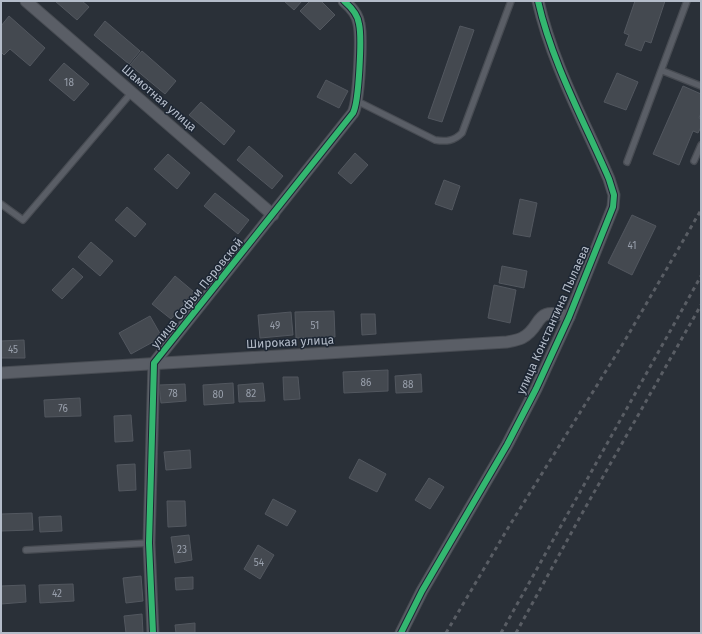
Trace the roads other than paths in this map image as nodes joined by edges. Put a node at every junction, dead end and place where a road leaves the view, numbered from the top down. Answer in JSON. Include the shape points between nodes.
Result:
{"nodes":[{"id":1,"x":26,"y":1,"type":"edge"},
{"id":2,"x":344,"y":1,"type":"edge"},
{"id":3,"x":511,"y":1,"type":"edge"},
{"id":4,"x":538,"y":1,"type":"edge"},
{"id":5,"x":687,"y":1,"type":"edge"},
{"id":6,"x":663,"y":71,"type":"junction"},
{"id":7,"x":701,"y":86,"type":"edge"},
{"id":8,"x":132,"y":92,"type":"junction"},
{"id":9,"x":357,"y":100,"type":"junction"},
{"id":10,"x":701,"y":145,"type":"edge"},
{"id":11,"x":694,"y":161,"type":"dead end"},
{"id":12,"x":627,"y":162,"type":"dead end"},
{"id":13,"x":1,"y":204,"type":"edge"},
{"id":14,"x":273,"y":215,"type":"junction"},
{"id":15,"x":569,"y":316,"type":"junction"},
{"id":16,"x":154,"y":363,"type":"junction"},
{"id":17,"x":1,"y":373,"type":"edge"},
{"id":18,"x":149,"y":543,"type":"junction"},
{"id":19,"x":26,"y":550,"type":"dead end"},
{"id":20,"x":153,"y":633,"type":"edge"},
{"id":21,"x":401,"y":633,"type":"edge"}],
"edges":[{"from":1,"to":8,"type":"street","name":"Шамотная улица"},
{"from":2,"to":9,"type":"street","name":"улица Софьи Перовской","via":[[354,12],[359,24]]},
{"from":3,"to":9,"type":"lane","via":[[462,133],[457,138],[444,142],[435,140]]},
{"from":4,"to":15,"type":"street","name":"улица Константина Пылаева","via":[[564,78],[609,178],[614,200],[612,213]]},
{"from":5,"to":6,"type":"lane"},
{"from":6,"to":7,"type":"lane"},
{"from":6,"to":12,"type":"lane"},
{"from":8,"to":13,"type":"lane","via":[[23,220]]},
{"from":8,"to":14,"type":"street","name":"Шамотная улица"},
{"from":9,"to":14,"type":"street","name":"улица Софьи Перовской","via":[[354,113]]},
{"from":10,"to":11,"type":"lane"},
{"from":14,"to":16,"type":"street","name":"улица Софьи Перовской"},
{"from":15,"to":16,"type":"street","name":"Широкая улица","via":[[558,313],[544,315],[523,338],[507,342]]},
{"from":15,"to":21,"type":"street","name":"улица Константина Пылаева","via":[[523,416],[422,591]]},
{"from":16,"to":17,"type":"street","name":"Широкая улица"},
{"from":16,"to":18,"type":"street","name":"улица Софьи Перовской"},
{"from":18,"to":19,"type":"lane"},
{"from":18,"to":20,"type":"street","name":"улица Софьи Перовской"}]}
